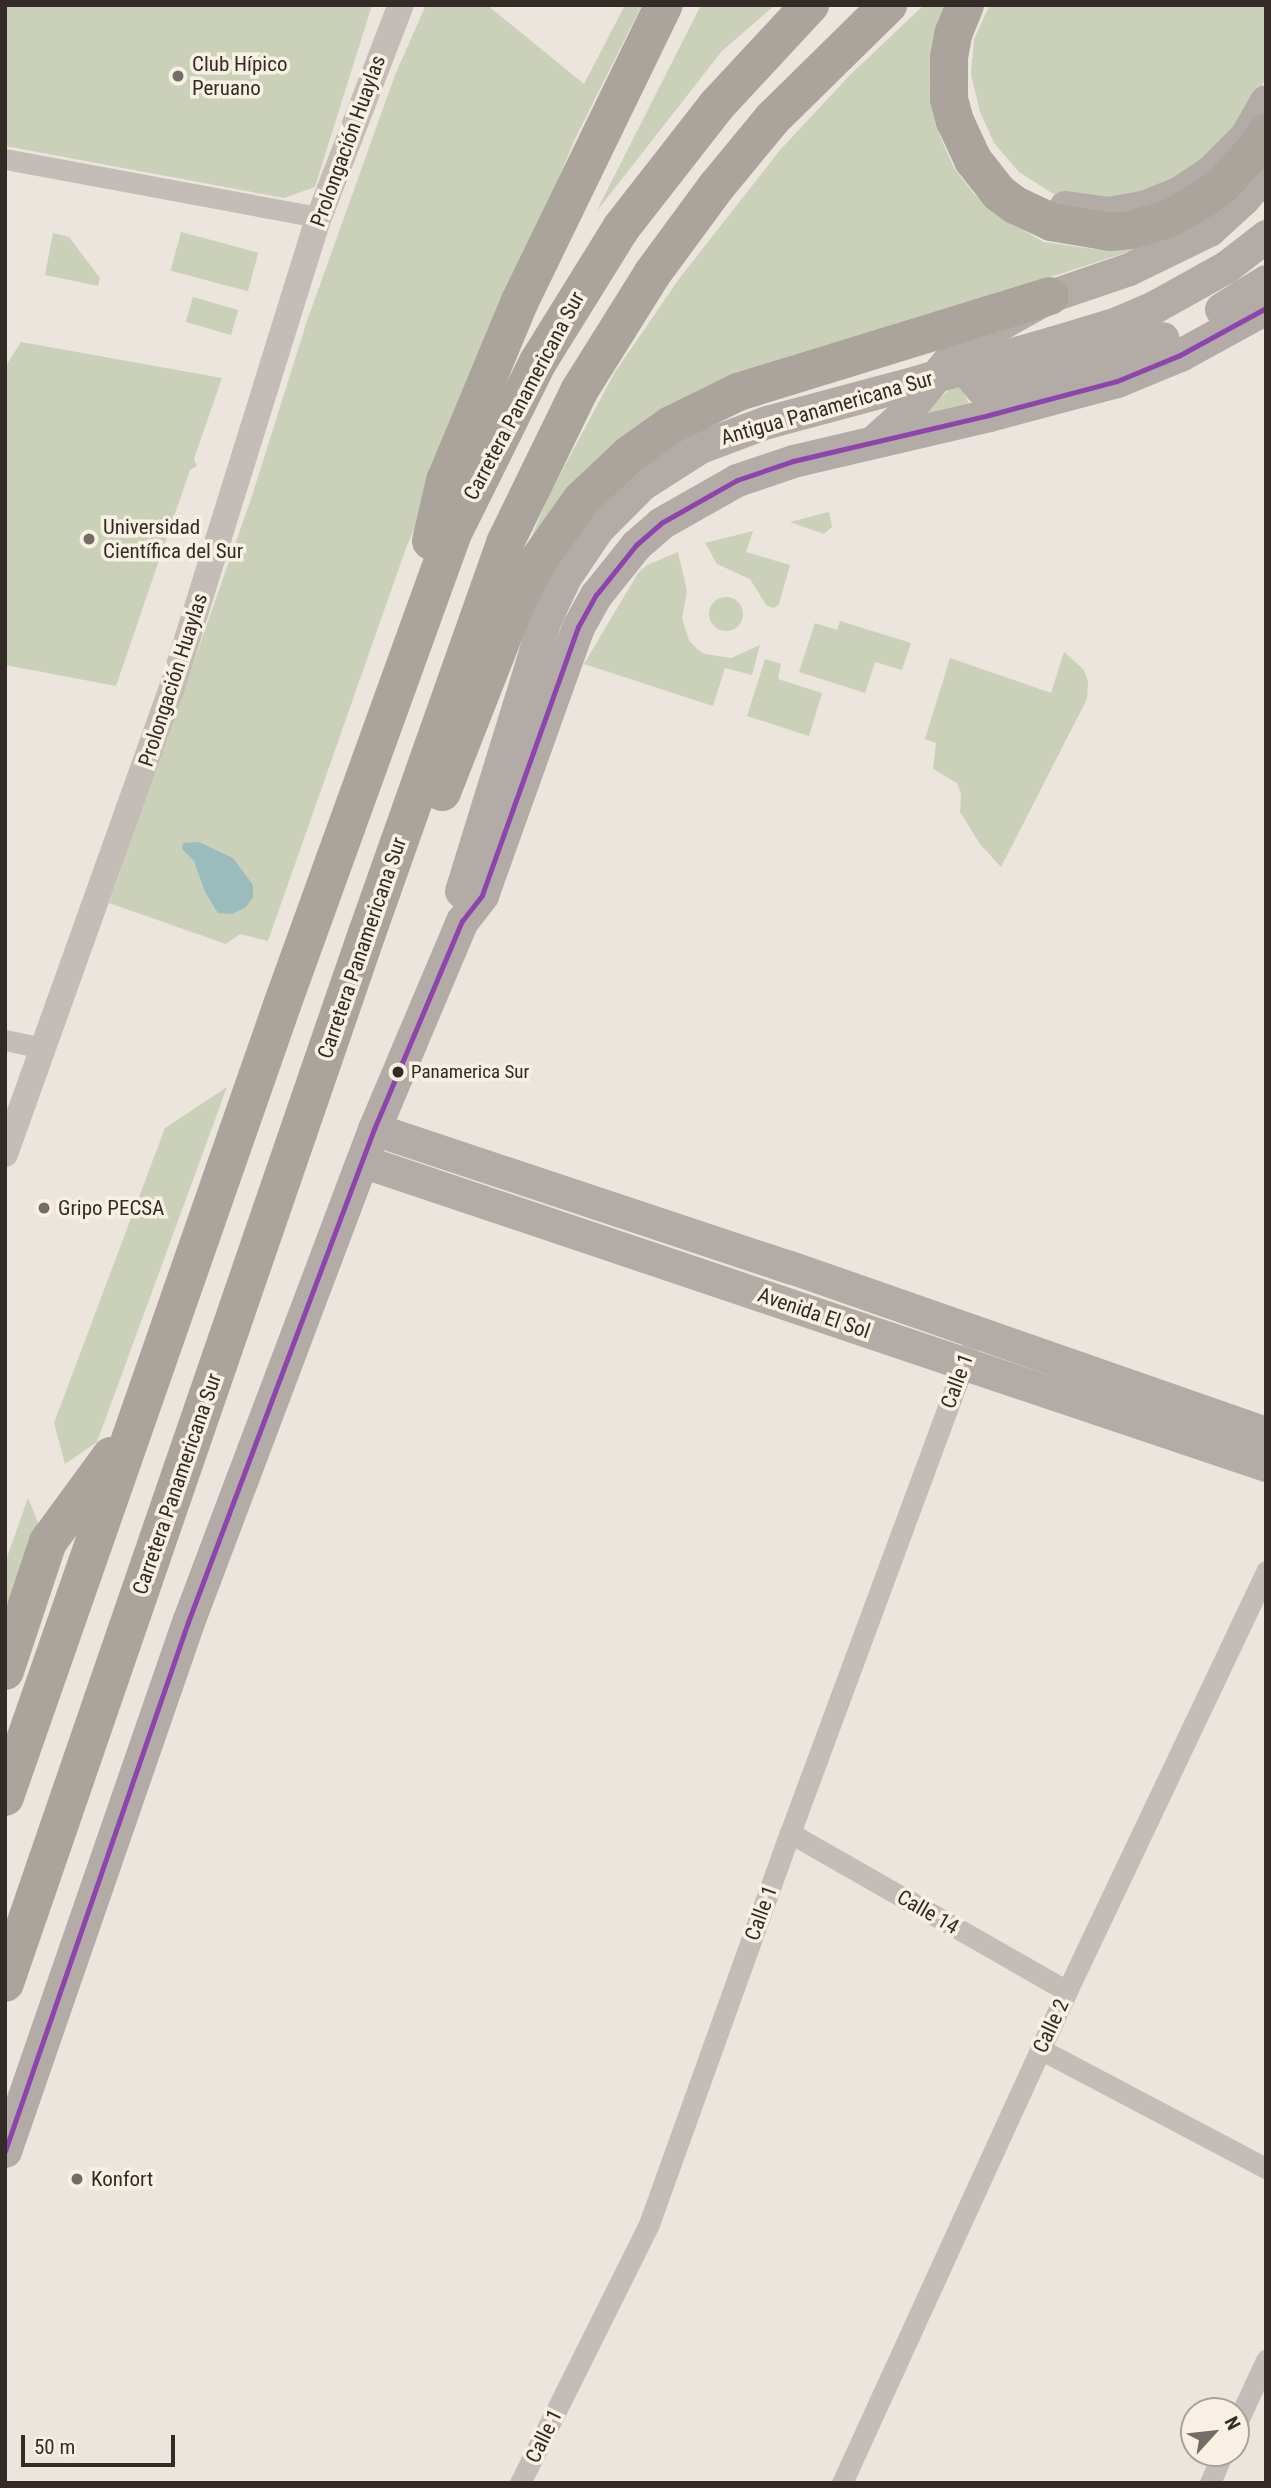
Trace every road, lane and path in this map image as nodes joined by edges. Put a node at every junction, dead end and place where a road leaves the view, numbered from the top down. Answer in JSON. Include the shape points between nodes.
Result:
{"nodes":[{"id":1,"x":401,"y":5,"type":"edge"},
{"id":2,"x":664,"y":5,"type":"edge"},
{"id":3,"x":810,"y":5,"type":"edge"},
{"id":4,"x":888,"y":5,"type":"edge"},
{"id":5,"x":965,"y":5,"type":"edge"},
{"id":6,"x":983,"y":5,"type":"edge"},
{"id":7,"x":1266,"y":102,"type":"edge"},
{"id":8,"x":1266,"y":132,"type":"edge"},
{"id":9,"x":5,"y":159,"type":"edge"},
{"id":10,"x":1266,"y":173,"type":"edge"},
{"id":11,"x":319,"y":216,"type":"junction"},
{"id":12,"x":1266,"y":236,"type":"edge"},
{"id":13,"x":1266,"y":281,"type":"edge"},
{"id":14,"x":1050,"y":296,"type":"junction"},
{"id":15,"x":1266,"y":308,"type":"edge"},
{"id":16,"x":978,"y":336,"type":"junction"},
{"id":17,"x":872,"y":442,"type":"junction"},
{"id":18,"x":426,"y":605,"type":"junction"},
{"id":19,"x":462,"y":921,"type":"junction"},
{"id":20,"x":367,"y":933,"type":"junction"},
{"id":21,"x":5,"y":1040,"type":"edge"},
{"id":22,"x":43,"y":1048,"type":"junction"},
{"id":23,"x":374,"y":1129,"type":"junction"},
{"id":24,"x":5,"y":1154,"type":"edge"},
{"id":25,"x":362,"y":1161,"type":"junction"},
{"id":26,"x":975,"y":1332,"type":"junction"},
{"id":27,"x":964,"y":1363,"type":"junction"},
{"id":28,"x":135,"y":1423,"type":"junction"},
{"id":29,"x":1266,"y":1433,"type":"edge"},
{"id":30,"x":1266,"y":1465,"type":"edge"},
{"id":31,"x":1266,"y":1571,"type":"edge"},
{"id":32,"x":5,"y":1671,"type":"edge"},
{"id":33,"x":5,"y":1797,"type":"edge"},
{"id":34,"x":790,"y":1833,"type":"junction"},
{"id":35,"x":5,"y":1983,"type":"edge"},
{"id":36,"x":1067,"y":1991,"type":"junction"},
{"id":37,"x":1040,"y":2049,"type":"junction"},
{"id":38,"x":5,"y":2151,"type":"edge"},
{"id":39,"x":1266,"y":2168,"type":"edge"},
{"id":40,"x":1266,"y":2360,"type":"edge"},
{"id":41,"x":1249,"y":2397,"type":"edge"},
{"id":42,"x":1216,"y":2467,"type":"edge"},
{"id":43,"x":520,"y":2483,"type":"edge"},
{"id":44,"x":842,"y":2483,"type":"edge"},
{"id":45,"x":1209,"y":2483,"type":"edge"}],
"edges":[{"from":1,"to":11,"type":"street","name":"Prolongación Huaylas"},
{"from":2,"to":18,"type":"highway","via":[[520,301],[454,458],[433,528]]},
{"from":3,"to":18,"type":"highway","name":"Carretera Panamericana Sur","via":[[691,136],[592,272],[498,437],[453,533]]},
{"from":4,"to":20,"type":"highway","name":"Carretera Panamericana Sur","via":[[814,75],[716,187],[652,274],[579,391],[546,453],[482,601]]},
{"from":5,"to":8,"type":"highway","via":[[948,57],[949,99],[955,121],[973,160],[999,192],[1051,222],[1110,232],[1168,219],[1223,184]]},
{"from":6,"to":7,"type":"main road","via":[[966,41],[965,89],[973,126],[1006,176],[1050,203],[1108,213],[1143,207],[1180,192],[1211,171],[1246,136]]},
{"from":9,"to":11,"type":"street"},
{"from":10,"to":14,"type":"main road","via":[[1209,230],[1129,269]]},
{"from":11,"to":22,"type":"street","name":"Prolongación Huaylas","via":[[171,691]]},
{"from":12,"to":19,"type":"main road","name":"Antigua Panamericana Sur","bridge":true,"via":[[1226,267],[1154,307],[1054,342],[767,422],[700,447],[642,484],[597,528],[545,619],[461,888]]},
{"from":13,"to":16,"type":"main road","via":[[1147,345],[1003,391],[981,388],[970,375],[969,355]]},
{"from":14,"to":16,"type":"main road"},
{"from":14,"to":20,"type":"highway","via":[[738,392],[671,425],[612,469],[568,516],[527,582],[429,820]]},
{"from":15,"to":17,"type":"main road","name":"Antigua Panamericana Sur","via":[[1180,355],[1117,381]]},
{"from":16,"to":17,"type":"main road","via":[[956,353],[906,412]]},
{"from":17,"to":19,"type":"main road","name":"Antigua Panamericana Sur","via":[[737,480],[683,508],[636,545],[578,627],[482,895]]},
{"from":18,"to":28,"type":"highway","name":"Carretera Panamericana Sur"},
{"from":19,"to":23,"type":"main road","name":"Antigua Panamericana Sur"},
{"from":20,"to":35,"type":"highway","name":"Carretera Panamericana Sur"},
{"from":21,"to":22,"type":"street"},
{"from":22,"to":24,"type":"street","name":"Prolongación Huaylas"},
{"from":23,"to":25,"type":"main road","name":"Antigua Panamericana Sur"},
{"from":23,"to":26,"type":"main road","name":"Avenida El Sol"},
{"from":25,"to":27,"type":"main road","name":"Avenida El Sol"},
{"from":25,"to":38,"type":"main road","name":"Antigua Panamericana Sur","via":[[188,1622]]},
{"from":26,"to":27,"type":"street","name":"Calle 1"},
{"from":26,"to":29,"type":"main road","name":"Avenida El Sol"},
{"from":27,"to":30,"type":"main road","name":"Avenida El Sol"},
{"from":27,"to":34,"type":"street","name":"Calle 1"},
{"from":28,"to":32,"type":"highway","via":[[48,1542]]},
{"from":28,"to":33,"type":"highway","name":"Carretera Panamericana Sur"},
{"from":31,"to":36,"type":"street","name":"Calle 2"},
{"from":34,"to":36,"type":"street","name":"Calle 14"},
{"from":34,"to":43,"type":"street","name":"Calle 1","via":[[649,2224]]},
{"from":36,"to":37,"type":"street","name":"Calle 2"},
{"from":37,"to":39,"type":"street"},
{"from":37,"to":44,"type":"street","name":"Calle 2"},
{"from":40,"to":41,"type":"street"},
{"from":42,"to":45,"type":"street"}]}
